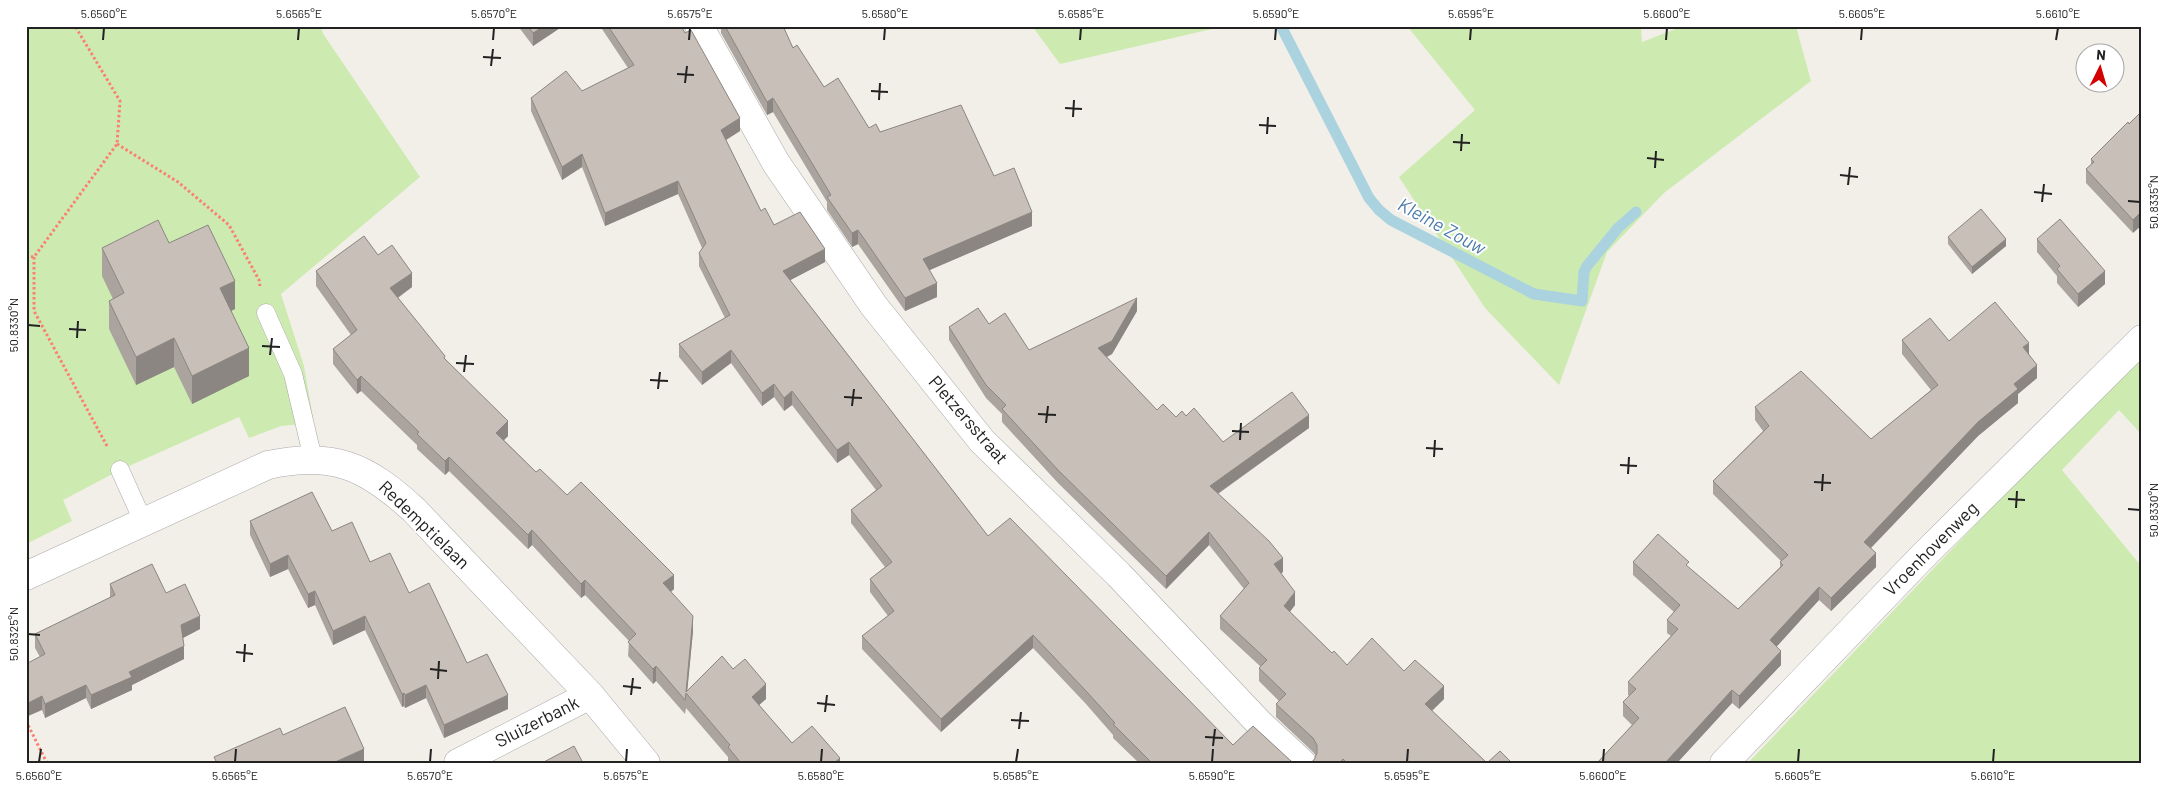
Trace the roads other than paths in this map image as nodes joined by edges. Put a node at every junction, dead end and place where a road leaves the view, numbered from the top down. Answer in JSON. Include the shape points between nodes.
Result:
{"nodes":[{"id":1,"x":699,"y":26,"type":"edge"},
{"id":2,"x":266,"y":313,"type":"road end"},
{"id":3,"x":2142,"y":339,"type":"edge"},
{"id":4,"x":313,"y":459,"type":"junction"},
{"id":5,"x":120,"y":470,"type":"road end"},
{"id":6,"x":143,"y":521,"type":"junction"},
{"id":7,"x":26,"y":576,"type":"edge"},
{"id":8,"x":590,"y":695,"type":"junction"},
{"id":9,"x":458,"y":763,"type":"edge"},
{"id":10,"x":646,"y":763,"type":"edge"},
{"id":11,"x":1302,"y":763,"type":"edge"},
{"id":12,"x":1724,"y":763,"type":"edge"}],
"edges":[{"from":1,"to":11,"type":"street","name":"Pletzersstraat","via":[[782,171],[874,306],[982,441],[1119,575]]},
{"from":2,"to":4,"type":"lane","via":[[293,374]]},
{"from":3,"to":12,"type":"street","name":"Vroenhovenweg","via":[[1922,557]]},
{"from":4,"to":6,"type":"street","name":"Redemptielaan","via":[[268,466]]},
{"from":4,"to":8,"type":"street","name":"Redemptielaan","via":[[361,469],[396,493]]},
{"from":5,"to":6,"type":"lane"},
{"from":6,"to":7,"type":"street","name":"Redemptielaan"},
{"from":8,"to":9,"type":"street","name":"Sluizerbank"},
{"from":8,"to":10,"type":"street","name":"Redemptielaan"}]}
